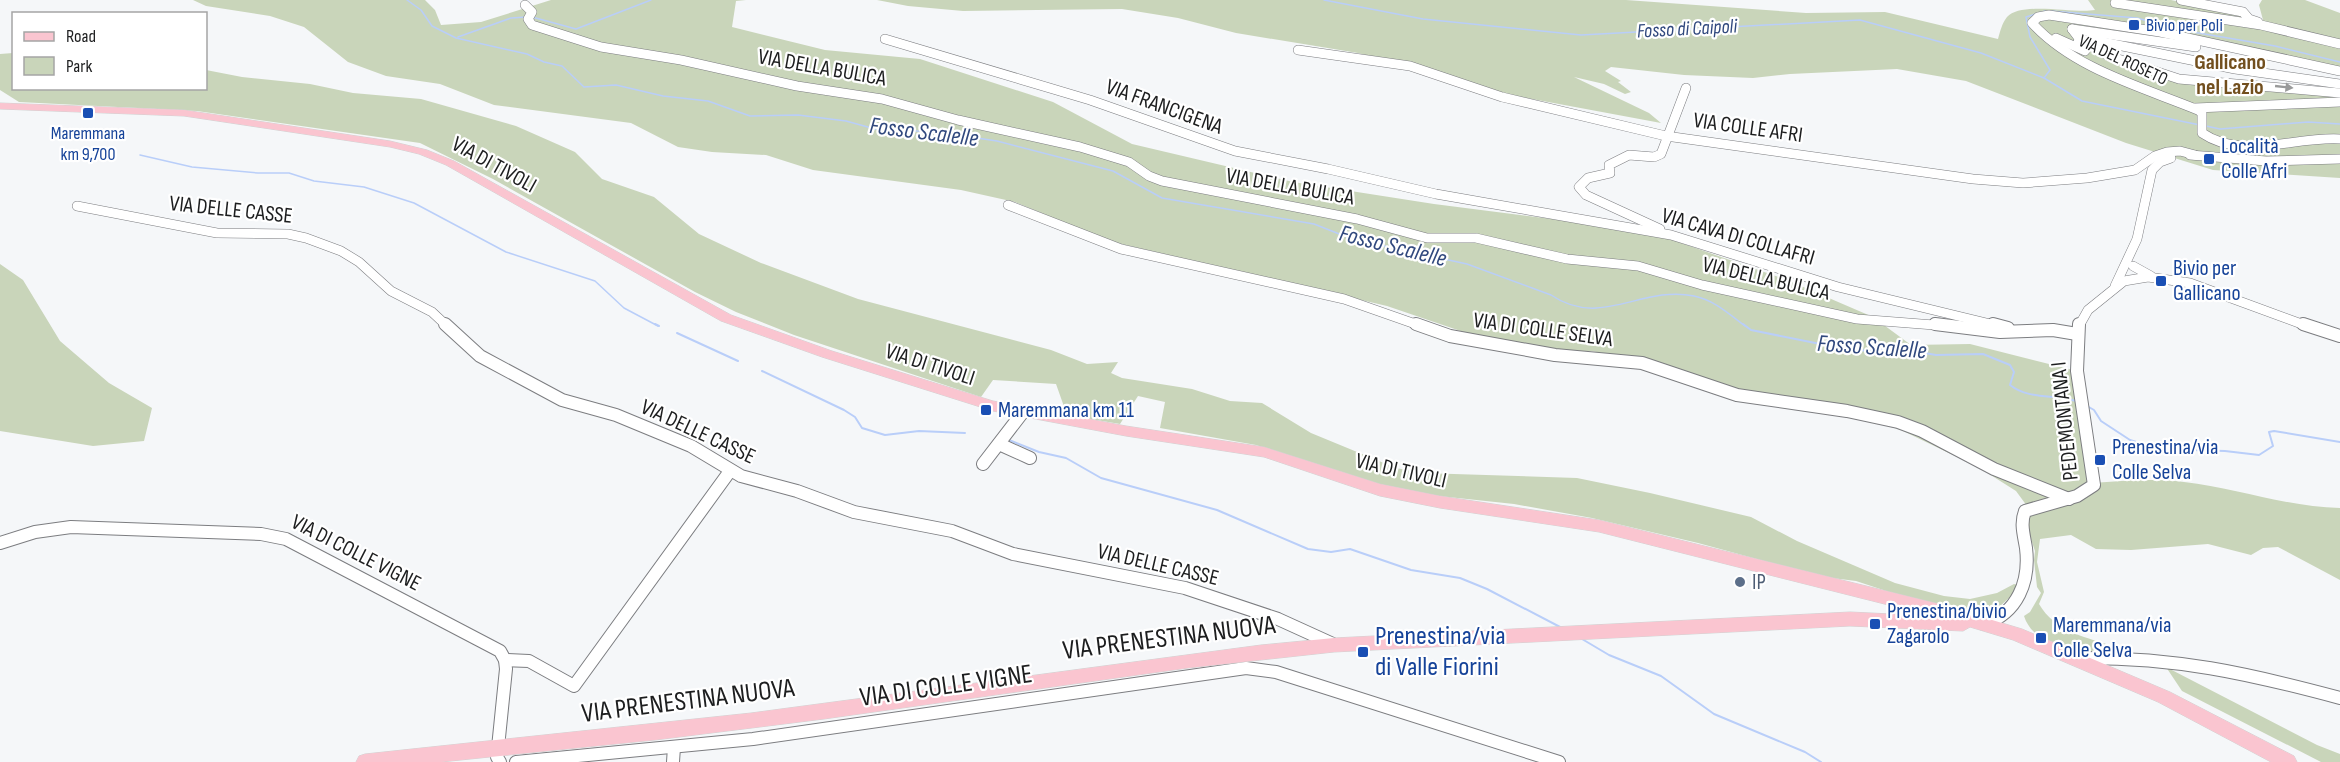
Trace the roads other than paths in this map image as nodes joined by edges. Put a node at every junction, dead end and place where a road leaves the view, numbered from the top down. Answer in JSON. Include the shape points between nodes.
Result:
{"nodes":[{"id":1,"x":2181,"y":0,"type":"edge"},
{"id":2,"x":2114,"y":3,"type":"edge"},
{"id":3,"x":525,"y":5,"type":"dead end"},
{"id":4,"x":2121,"y":23,"type":"junction"},
{"id":5,"x":2072,"y":29,"type":"junction"},
{"id":6,"x":2142,"y":29,"type":"junction"},
{"id":7,"x":2282,"y":30,"type":"junction"},
{"id":8,"x":2109,"y":33,"type":"junction"},
{"id":9,"x":885,"y":39,"type":"dead end"},
{"id":10,"x":2340,"y":44,"type":"edge"},
{"id":11,"x":2063,"y":48,"type":"junction"},
{"id":12,"x":1298,"y":50,"type":"dead end"},
{"id":13,"x":2340,"y":71,"type":"edge"},
{"id":14,"x":2340,"y":77,"type":"edge"},
{"id":15,"x":2340,"y":84,"type":"edge"},
{"id":16,"x":1686,"y":88,"type":"dead end"},
{"id":17,"x":2340,"y":93,"type":"edge"},
{"id":18,"x":2340,"y":102,"type":"edge"},
{"id":19,"x":0,"y":106,"type":"edge"},
{"id":20,"x":2198,"y":111,"type":"junction"},
{"id":21,"x":1666,"y":136,"type":"junction"},
{"id":22,"x":2340,"y":139,"type":"edge"},
{"id":23,"x":2195,"y":155,"type":"junction"},
{"id":24,"x":2340,"y":159,"type":"edge"},
{"id":25,"x":1436,"y":194,"type":"joint"},
{"id":26,"x":77,"y":206,"type":"dead end"},
{"id":27,"x":1008,"y":206,"type":"dead end"},
{"id":28,"x":1671,"y":236,"type":"junction"},
{"id":29,"x":2132,"y":250,"type":"junction"},
{"id":30,"x":2133,"y":266,"type":"junction"},
{"id":31,"x":2128,"y":275,"type":"junction"},
{"id":32,"x":2154,"y":277,"type":"junction"},
{"id":33,"x":2025,"y":332,"type":"junction"},
{"id":34,"x":2077,"y":334,"type":"junction"},
{"id":35,"x":2340,"y":336,"type":"edge"},
{"id":36,"x":1023,"y":411,"type":"junction"},
{"id":37,"x":999,"y":444,"type":"junction"},
{"id":38,"x":1030,"y":458,"type":"dead end"},
{"id":39,"x":983,"y":464,"type":"dead end"},
{"id":40,"x":730,"y":471,"type":"junction"},
{"id":41,"x":2069,"y":499,"type":"junction"},
{"id":42,"x":0,"y":543,"type":"edge"},
{"id":43,"x":1983,"y":624,"type":"junction"},
{"id":44,"x":1334,"y":645,"type":"junction"},
{"id":45,"x":2070,"y":658,"type":"junction"},
{"id":46,"x":505,"y":660,"type":"junction"},
{"id":47,"x":2340,"y":698,"type":"edge"},
{"id":48,"x":674,"y":747,"type":"junction"},
{"id":49,"x":499,"y":755,"type":"edge"},
{"id":50,"x":365,"y":762,"type":"edge"},
{"id":51,"x":516,"y":762,"type":"edge"},
{"id":52,"x":673,"y":762,"type":"edge"},
{"id":53,"x":1559,"y":762,"type":"edge"},
{"id":54,"x":2288,"y":762,"type":"edge"}],
"edges":[{"from":1,"to":7,"type":"street","via":[[2241,12],[2253,21]]},
{"from":2,"to":4,"type":"street"},
{"from":2,"to":7,"type":"street"},
{"from":3,"to":33,"type":"street","name":"VIA DELLA BULICA","via":[[532,12],[528,20],[532,25],[589,44],[796,86],[892,101],[1104,153],[1132,163],[1156,179],[1185,187],[1351,217],[1426,238],[1471,237],[1567,259],[1638,266],[1702,285],[1857,319]]},
{"from":4,"to":6,"type":"street"},
{"from":4,"to":11,"type":"street","name":"VIA DEL ROSETO","via":[[2054,16],[2034,20],[2032,24],[2037,30]]},
{"from":5,"to":6,"type":"street","via":[[2078,25]]},
{"from":5,"to":8,"type":"street"},
{"from":5,"to":11,"type":"street","via":[[2069,34],[2085,51],[2055,38]]},
{"from":5,"to":17,"type":"street","one_way":true,"via":[[2081,41],[2109,56],[2183,80]]},
{"from":6,"to":13,"type":"street"},
{"from":7,"to":10,"type":"street"},
{"from":8,"to":14,"type":"street","via":[[2226,52]]},
{"from":8,"to":15,"type":"street","via":[[2084,35],[2235,69]]},
{"from":9,"to":25,"type":"street","name":"VIA FRANCIGENA","via":[[1096,102],[1210,144]]},
{"from":11,"to":20,"type":"street","name":"VIA DEL ROSETO","via":[[2094,68]]},
{"from":12,"to":21,"type":"street","name":"VIA COLLE AFRI","via":[[1410,66],[1502,97]]},
{"from":16,"to":21,"type":"street"},
{"from":18,"to":20,"type":"street"},
{"from":19,"to":36,"type":"main road","name":"VIA DI TIVOLI","via":[[184,113],[419,151],[450,163],[726,318],[971,400]]},
{"from":20,"to":22,"type":"street","via":[[2201,131],[2206,137],[2244,147],[2305,138]]},
{"from":21,"to":23,"type":"street","name":"VIA COLLE AFRI","via":[[2014,183],[2133,171],[2169,152]]},
{"from":21,"to":28,"type":"street","via":[[1659,156],[1625,157],[1609,165],[1610,173],[1588,178],[1579,187],[1586,195]]},
{"from":23,"to":24,"type":"street","via":[[2258,161]]},
{"from":23,"to":29,"type":"street","via":[[2165,159],[2153,168]]},
{"from":25,"to":28,"type":"street","name":"VIA CAVA DI COLLAFRI"},
{"from":26,"to":40,"type":"street","name":"VIA DELLE CASSE","via":[[219,233],[291,234],[335,249],[366,267],[394,294],[427,309],[480,356],[567,402],[616,415],[691,446]]},
{"from":27,"to":41,"type":"street","name":"VIA DI COLLE SELVA","via":[[1121,249],[1344,299],[1450,336],[1555,355],[1638,363],[1737,395],[1899,422],[1994,469]]},
{"from":28,"to":33,"type":"street","name":"VIA CAVA DI COLLAFRI","via":[[1849,290]]},
{"from":29,"to":30,"type":"street"},
{"from":29,"to":31,"type":"street"},
{"from":30,"to":31,"type":"street"},
{"from":30,"to":32,"type":"street"},
{"from":31,"to":32,"type":"street"},
{"from":31,"to":34,"type":"street","name":"PEDEMONTANA I","via":[[2082,316]]},
{"from":32,"to":35,"type":"street","via":[[2201,286]]},
{"from":33,"to":34,"type":"street","name":"VIA DELLA BULICA","via":[[2057,330]]},
{"from":34,"to":41,"type":"street","name":"PEDEMONTANA I","via":[[2077,371],[2094,485]]},
{"from":36,"to":37,"type":"street"},
{"from":36,"to":43,"type":"main road","name":"VIA DI TIVOLI","via":[[1264,452],[1402,495],[1591,524]]},
{"from":37,"to":38,"type":"street"},
{"from":37,"to":39,"type":"street"},
{"from":40,"to":44,"type":"street","name":"VIA DELLE CASSE","via":[[855,512],[959,533],[1013,554],[1185,588],[1278,619]]},
{"from":40,"to":46,"type":"street","via":[[574,686],[530,661]]},
{"from":41,"to":43,"type":"street","name":"PEDEMONTANA I","via":[[2025,511],[2021,524],[2026,555],[2024,588],[2003,615]]},
{"from":42,"to":46,"type":"street","name":"VIA DI COLLE VIGNE","via":[[41,530],[76,527],[278,536],[495,648]]},
{"from":43,"to":44,"type":"main road","name":"VIA PRENESTINA NUOVA","via":[[1844,619]]},
{"from":43,"to":45,"type":"main road"},
{"from":44,"to":49,"type":"main road","name":"VIA PRENESTINA NUOVA","via":[[1130,667]]},
{"from":45,"to":47,"type":"street","via":[[2131,657],[2215,667]]},
{"from":45,"to":54,"type":"main road","via":[[2183,706]]},
{"from":46,"to":49,"type":"street"},
{"from":48,"to":51,"type":"street","name":"VIA DI COLLE VIGNE"},
{"from":48,"to":52,"type":"street"},
{"from":48,"to":53,"type":"street","name":"VIA DI COLLE VIGNE","via":[[753,739],[1239,668],[1276,672]]},
{"from":49,"to":50,"type":"main road","name":"VIA PRENESTINA NUOVA"}]}
